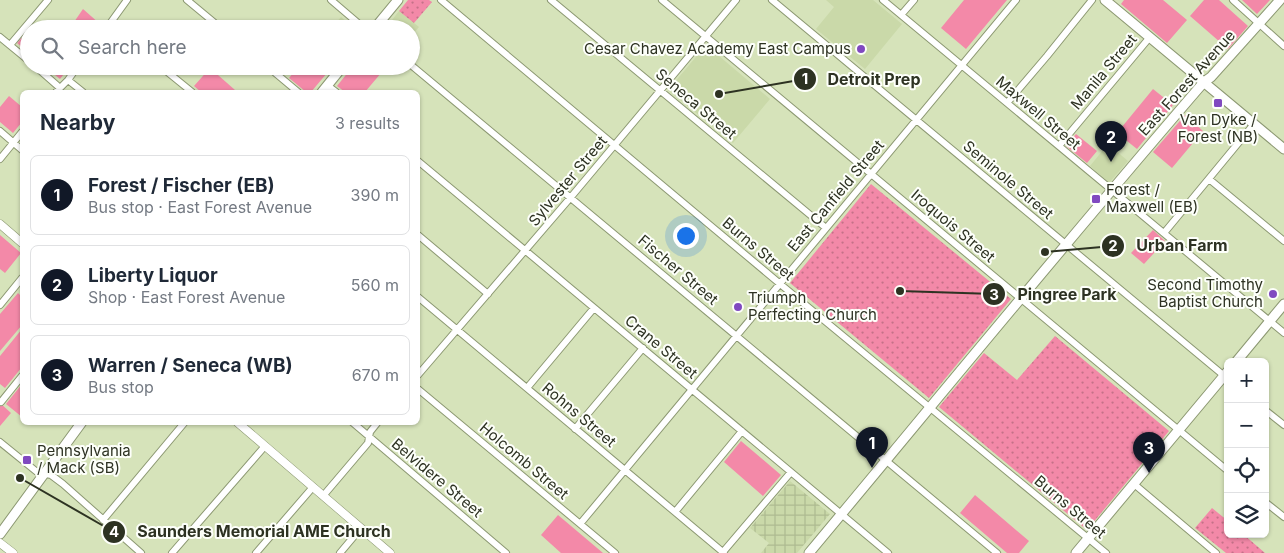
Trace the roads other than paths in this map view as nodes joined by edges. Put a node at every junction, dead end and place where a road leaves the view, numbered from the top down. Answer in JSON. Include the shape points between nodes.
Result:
{"nodes":[{"id":1,"x":48,"y":0,"type":"edge"},
{"id":2,"x":127,"y":0,"type":"edge"},
{"id":3,"x":187,"y":0,"type":"edge"},
{"id":4,"x":331,"y":0,"type":"edge"},
{"id":5,"x":398,"y":0,"type":"edge"},
{"id":6,"x":441,"y":0,"type":"edge"},
{"id":7,"x":551,"y":0,"type":"edge"},
{"id":8,"x":662,"y":0,"type":"edge"},
{"id":9,"x":736,"y":0,"type":"edge"},
{"id":10,"x":772,"y":0,"type":"edge"},
{"id":11,"x":883,"y":0,"type":"edge"},
{"id":12,"x":914,"y":0,"type":"edge"},
{"id":13,"x":1016,"y":0,"type":"edge"},
{"id":14,"x":1092,"y":0,"type":"edge"},
{"id":15,"x":1105,"y":0,"type":"edge"},
{"id":16,"x":1234,"y":0,"type":"edge"},
{"id":17,"x":1280,"y":0,"type":"edge"},
{"id":18,"x":901,"y":15,"type":"junction"},
{"id":19,"x":31,"y":20,"type":"edge"},
{"id":20,"x":112,"y":20,"type":"edge"},
{"id":21,"x":211,"y":20,"type":"edge"},
{"id":22,"x":354,"y":20,"type":"edge"},
{"id":23,"x":381,"y":20,"type":"edge"},
{"id":24,"x":1259,"y":24,"type":"junction"},
{"id":25,"x":20,"y":33,"type":"edge"},
{"id":26,"x":706,"y":36,"type":"junction"},
{"id":27,"x":0,"y":37,"type":"edge"},
{"id":28,"x":1150,"y":37,"type":"junction"},
{"id":29,"x":10,"y":45,"type":"junction"},
{"id":30,"x":1284,"y":46,"type":"edge"},
{"id":31,"x":20,"y":53,"type":"edge"},
{"id":32,"x":962,"y":65,"type":"junction"},
{"id":33,"x":420,"y":72,"type":"edge"},
{"id":34,"x":44,"y":75,"type":"edge"},
{"id":35,"x":72,"y":75,"type":"edge"},
{"id":36,"x":171,"y":75,"type":"edge"},
{"id":37,"x":277,"y":75,"type":"edge"},
{"id":38,"x":337,"y":75,"type":"edge"},
{"id":39,"x":68,"y":80,"type":"junction"},
{"id":40,"x":1204,"y":82,"type":"junction"},
{"id":41,"x":325,"y":89,"type":"edge"},
{"id":42,"x":58,"y":90,"type":"edge"},
{"id":43,"x":80,"y":90,"type":"edge"},
{"id":44,"x":190,"y":90,"type":"edge"},
{"id":45,"x":296,"y":90,"type":"edge"},
{"id":46,"x":660,"y":90,"type":"junction"},
{"id":47,"x":1007,"y":103,"type":"junction"},
{"id":48,"x":916,"y":119,"type":"junction"},
{"id":49,"x":1254,"y":124,"type":"junction"},
{"id":50,"x":0,"y":132,"type":"edge"},
{"id":51,"x":20,"y":134,"type":"edge"},
{"id":52,"x":13,"y":143,"type":"junction"},
{"id":53,"x":615,"y":145,"type":"junction"},
{"id":54,"x":1059,"y":146,"type":"junction"},
{"id":55,"x":20,"y":148,"type":"edge"},
{"id":56,"x":1284,"y":149,"type":"edge"},
{"id":57,"x":0,"y":160,"type":"edge"},
{"id":58,"x":420,"y":162,"type":"edge"},
{"id":59,"x":871,"y":174,"type":"junction"},
{"id":60,"x":1209,"y":179,"type":"junction"},
{"id":61,"x":1112,"y":190,"type":"junction"},
{"id":62,"x":571,"y":197,"type":"junction"},
{"id":63,"x":0,"y":224,"type":"edge"},
{"id":64,"x":826,"y":228,"type":"junction"},
{"id":65,"x":1164,"y":233,"type":"junction"},
{"id":66,"x":420,"y":237,"type":"edge"},
{"id":67,"x":20,"y":241,"type":"edge"},
{"id":68,"x":1284,"y":241,"type":"edge"},
{"id":69,"x":1066,"y":244,"type":"junction"},
{"id":70,"x":525,"y":250,"type":"junction"},
{"id":71,"x":20,"y":280,"type":"edge"},
{"id":72,"x":780,"y":284,"type":"junction"},
{"id":73,"x":488,"y":294,"type":"junction"},
{"id":74,"x":1021,"y":298,"type":"junction"},
{"id":75,"x":420,"y":299,"type":"edge"},
{"id":76,"x":1284,"y":304,"type":"edge"},
{"id":77,"x":0,"y":305,"type":"edge"},
{"id":78,"x":594,"y":308,"type":"junction"},
{"id":79,"x":1269,"y":321,"type":"junction"},
{"id":80,"x":457,"y":330,"type":"junction"},
{"id":81,"x":1284,"y":333,"type":"edge"},
{"id":82,"x":737,"y":336,"type":"junction"},
{"id":83,"x":642,"y":348,"type":"junction"},
{"id":84,"x":1239,"y":358,"type":"edge"},
{"id":85,"x":420,"y":373,"type":"edge"},
{"id":86,"x":1224,"y":373,"type":"edge"},
{"id":87,"x":20,"y":378,"type":"edge"},
{"id":88,"x":1224,"y":378,"type":"edge"},
{"id":89,"x":527,"y":388,"type":"junction"},
{"id":90,"x":692,"y":389,"type":"junction"},
{"id":91,"x":420,"y":391,"type":"edge"},
{"id":92,"x":1,"y":402,"type":"dead end"},
{"id":93,"x":930,"y":407,"type":"junction"},
{"id":94,"x":1269,"y":413,"type":"edge"},
{"id":95,"x":80,"y":425,"type":"edge"},
{"id":96,"x":182,"y":425,"type":"edge"},
{"id":97,"x":240,"y":425,"type":"edge"},
{"id":98,"x":355,"y":425,"type":"edge"},
{"id":99,"x":376,"y":425,"type":"edge"},
{"id":100,"x":1284,"y":425,"type":"edge"},
{"id":101,"x":575,"y":429,"type":"junction"},
{"id":102,"x":1179,"y":430,"type":"junction"},
{"id":103,"x":742,"y":431,"type":"junction"},
{"id":104,"x":369,"y":437,"type":"junction"},
{"id":105,"x":0,"y":442,"type":"edge"},
{"id":106,"x":265,"y":446,"type":"junction"},
{"id":107,"x":886,"y":460,"type":"junction"},
{"id":108,"x":1224,"y":467,"type":"edge"},
{"id":109,"x":625,"y":470,"type":"junction"},
{"id":110,"x":791,"y":472,"type":"junction"},
{"id":111,"x":44,"y":474,"type":"junction"},
{"id":112,"x":1134,"y":484,"type":"junction"},
{"id":113,"x":313,"y":487,"type":"junction"},
{"id":114,"x":323,"y":496,"type":"junction"},
{"id":115,"x":1269,"y":505,"type":"edge"},
{"id":116,"x":674,"y":512,"type":"junction"},
{"id":117,"x":841,"y":514,"type":"junction"},
{"id":118,"x":1284,"y":517,"type":"edge"},
{"id":119,"x":103,"y":520,"type":"junction"},
{"id":120,"x":580,"y":524,"type":"junction"},
{"id":121,"x":361,"y":528,"type":"junction"},
{"id":122,"x":0,"y":534,"type":"edge"},
{"id":123,"x":1088,"y":539,"type":"junction"},
{"id":124,"x":0,"y":543,"type":"edge"},
{"id":125,"x":13,"y":553,"type":"edge"},
{"id":126,"x":141,"y":553,"type":"edge"},
{"id":127,"x":172,"y":553,"type":"edge"},
{"id":128,"x":256,"y":553,"type":"edge"},
{"id":129,"x":340,"y":553,"type":"edge"},
{"id":130,"x":390,"y":553,"type":"edge"},
{"id":131,"x":506,"y":553,"type":"edge"},
{"id":132,"x":615,"y":553,"type":"edge"},
{"id":133,"x":724,"y":553,"type":"edge"},
{"id":134,"x":809,"y":553,"type":"edge"},
{"id":135,"x":888,"y":553,"type":"edge"},
{"id":136,"x":997,"y":553,"type":"edge"},
{"id":137,"x":1076,"y":553,"type":"edge"},
{"id":138,"x":1106,"y":553,"type":"edge"},
{"id":139,"x":1216,"y":553,"type":"edge"}],
"edges":[{"from":1,"to":19,"type":"street"},
{"from":2,"to":20,"type":"street"},
{"from":3,"to":21,"type":"street"},
{"from":4,"to":22,"type":"street"},
{"from":5,"to":23,"type":"main road"},
{"from":6,"to":53,"type":"street","name":"Burns Street"},
{"from":7,"to":46,"type":"street","name":"Seneca Street"},
{"from":8,"to":26,"type":"street","name":"Iroquois Street"},
{"from":9,"to":26,"type":"street","name":"Sylvester Street"},
{"from":10,"to":48,"type":"street","name":"Seminole Street"},
{"from":11,"to":18,"type":"street","name":"Maxwell Street"},
{"from":12,"to":18,"type":"street"},
{"from":13,"to":32,"type":"street","name":"East Canfield Street"},
{"from":14,"to":47,"type":"street"},
{"from":15,"to":28,"type":"main road"},
{"from":16,"to":24,"type":"street"},
{"from":17,"to":24,"type":"main road","name":"East Forest Avenue"},
{"from":18,"to":32,"type":"street","name":"Maxwell Street"},
{"from":24,"to":30,"type":"street"},
{"from":24,"to":40,"type":"main road","name":"East Forest Avenue"},
{"from":25,"to":29,"type":"street"},
{"from":26,"to":46,"type":"street","name":"Sylvester Street"},
{"from":26,"to":59,"type":"street","name":"Iroquois Street"},
{"from":27,"to":29,"type":"street"},
{"from":28,"to":40,"type":"main road"},
{"from":28,"to":54,"type":"street","name":"Manila Street"},
{"from":29,"to":31,"type":"street"},
{"from":32,"to":47,"type":"street","name":"Maxwell Street"},
{"from":32,"to":48,"type":"street","name":"East Canfield Street"},
{"from":33,"to":62,"type":"street","name":"Fischer Street"},
{"from":34,"to":42,"type":"street"},
{"from":35,"to":39,"type":"street"},
{"from":36,"to":44,"type":"street"},
{"from":37,"to":45,"type":"street"},
{"from":38,"to":41,"type":"main road"},
{"from":39,"to":42,"type":"street"},
{"from":39,"to":43,"type":"street"},
{"from":40,"to":49,"type":"main road"},
{"from":40,"to":61,"type":"main road","name":"East Forest Avenue"},
{"from":46,"to":53,"type":"street","name":"Sylvester Street"},
{"from":46,"to":64,"type":"street","name":"Seneca Street"},
{"from":47,"to":54,"type":"street","name":"Maxwell Street"},
{"from":48,"to":59,"type":"street","name":"East Canfield Street"},
{"from":48,"to":69,"type":"street","name":"Seminole Street"},
{"from":49,"to":56,"type":"main road"},
{"from":49,"to":60,"type":"street"},
{"from":50,"to":52,"type":"street"},
{"from":51,"to":52,"type":"street"},
{"from":52,"to":55,"type":"street"},
{"from":52,"to":57,"type":"street"},
{"from":53,"to":62,"type":"street","name":"Sylvester Street"},
{"from":53,"to":72,"type":"street","name":"Burns Street"},
{"from":54,"to":61,"type":"street","name":"Maxwell Street"},
{"from":58,"to":70,"type":"street","name":"Crane Street"},
{"from":59,"to":64,"type":"street","name":"East Canfield Street"},
{"from":59,"to":74,"type":"street","name":"Iroquois Street"},
{"from":60,"to":65,"type":"street"},
{"from":60,"to":68,"type":"street"},
{"from":61,"to":65,"type":"street","name":"Maxwell Street"},
{"from":61,"to":69,"type":"main road","name":"East Forest Avenue"},
{"from":62,"to":70,"type":"street","name":"Sylvester Street"},
{"from":62,"to":82,"type":"street","name":"Fischer Street"},
{"from":63,"to":67,"type":"street"},
{"from":64,"to":72,"type":"street","name":"East Canfield Street"},
{"from":65,"to":79,"type":"street","name":"Maxwell Street"},
{"from":66,"to":73,"type":"street"},
{"from":69,"to":74,"type":"main road","name":"East Forest Avenue"},
{"from":69,"to":86,"type":"street","name":"Seminole Street"},
{"from":70,"to":73,"type":"street","name":"Sylvester Street"},
{"from":70,"to":78,"type":"street","name":"Crane Street"},
{"from":71,"to":77,"type":"street"},
{"from":72,"to":82,"type":"street","name":"East Canfield Street"},
{"from":72,"to":93,"type":"street","name":"Burns Street"},
{"from":73,"to":80,"type":"street","name":"Sylvester Street"},
{"from":74,"to":93,"type":"main road","name":"East Forest Avenue"},
{"from":74,"to":102,"type":"street","name":"Iroquois Street"},
{"from":75,"to":80,"type":"street","name":"Rohns Street"},
{"from":76,"to":79,"type":"main road"},
{"from":78,"to":83,"type":"street","name":"Crane Street"},
{"from":78,"to":89,"type":"street"},
{"from":79,"to":81,"type":"street","name":"Maxwell Street"},
{"from":79,"to":84,"type":"main road"},
{"from":80,"to":85,"type":"street","name":"Sylvester Street"},
{"from":80,"to":89,"type":"street","name":"Rohns Street"},
{"from":82,"to":90,"type":"street","name":"East Canfield Street"},
{"from":82,"to":107,"type":"street","name":"Fischer Street"},
{"from":83,"to":90,"type":"street","name":"Crane Street"},
{"from":83,"to":101,"type":"street"},
{"from":87,"to":92,"type":"street"},
{"from":88,"to":102,"type":"main road"},
{"from":89,"to":101,"type":"street","name":"Rohns Street"},
{"from":90,"to":103,"type":"street","name":"Crane Street"},
{"from":90,"to":109,"type":"street","name":"East Canfield Street"},
{"from":91,"to":120,"type":"street","name":"Holcomb Street"},
{"from":93,"to":107,"type":"main road","name":"East Forest Avenue"},
{"from":93,"to":123,"type":"street","name":"Burns Street"},
{"from":94,"to":100,"type":"street"},
{"from":95,"to":111,"type":"main road"},
{"from":96,"to":119,"type":"street"},
{"from":97,"to":106,"type":"street"},
{"from":98,"to":104,"type":"street","name":"Belvidere Street"},
{"from":99,"to":104,"type":"street"},
{"from":101,"to":109,"type":"street","name":"Rohns Street"},
{"from":102,"to":108,"type":"street","name":"Iroquois Street"},
{"from":102,"to":112,"type":"main road"},
{"from":103,"to":110,"type":"street","name":"Crane Street"},
{"from":103,"to":116,"type":"street"},
{"from":104,"to":114,"type":"street","via":[[368,443]]},
{"from":104,"to":131,"type":"street","name":"Belvidere Street"},
{"from":105,"to":111,"type":"street"},
{"from":106,"to":113,"type":"street"},
{"from":106,"to":127,"type":"street"},
{"from":107,"to":117,"type":"main road","name":"East Forest Avenue"},
{"from":107,"to":136,"type":"street","name":"Fischer Street"},
{"from":109,"to":116,"type":"street","name":"Rohns Street"},
{"from":109,"to":120,"type":"street","name":"East Canfield Street"},
{"from":110,"to":117,"type":"street","name":"Crane Street"},
{"from":110,"to":133,"type":"street"},
{"from":111,"to":119,"type":"street","via":[[63,484]]},
{"from":111,"to":122,"type":"main road"},
{"from":112,"to":123,"type":"main road"},
{"from":112,"to":139,"type":"street"},
{"from":113,"to":114,"type":"street"},
{"from":113,"to":128,"type":"street"},
{"from":114,"to":121,"type":"street"},
{"from":115,"to":118,"type":"street"},
{"from":116,"to":133,"type":"street","name":"Rohns Street"},
{"from":117,"to":134,"type":"main road","name":"East Forest Avenue"},
{"from":117,"to":135,"type":"street","name":"Crane Street"},
{"from":119,"to":126,"type":"street"},
{"from":120,"to":132,"type":"street","name":"Holcomb Street"},
{"from":121,"to":129,"type":"street"},
{"from":121,"to":130,"type":"street"},
{"from":123,"to":137,"type":"main road"},
{"from":123,"to":138,"type":"street","name":"Burns Street"},
{"from":124,"to":125,"type":"street"}]}
